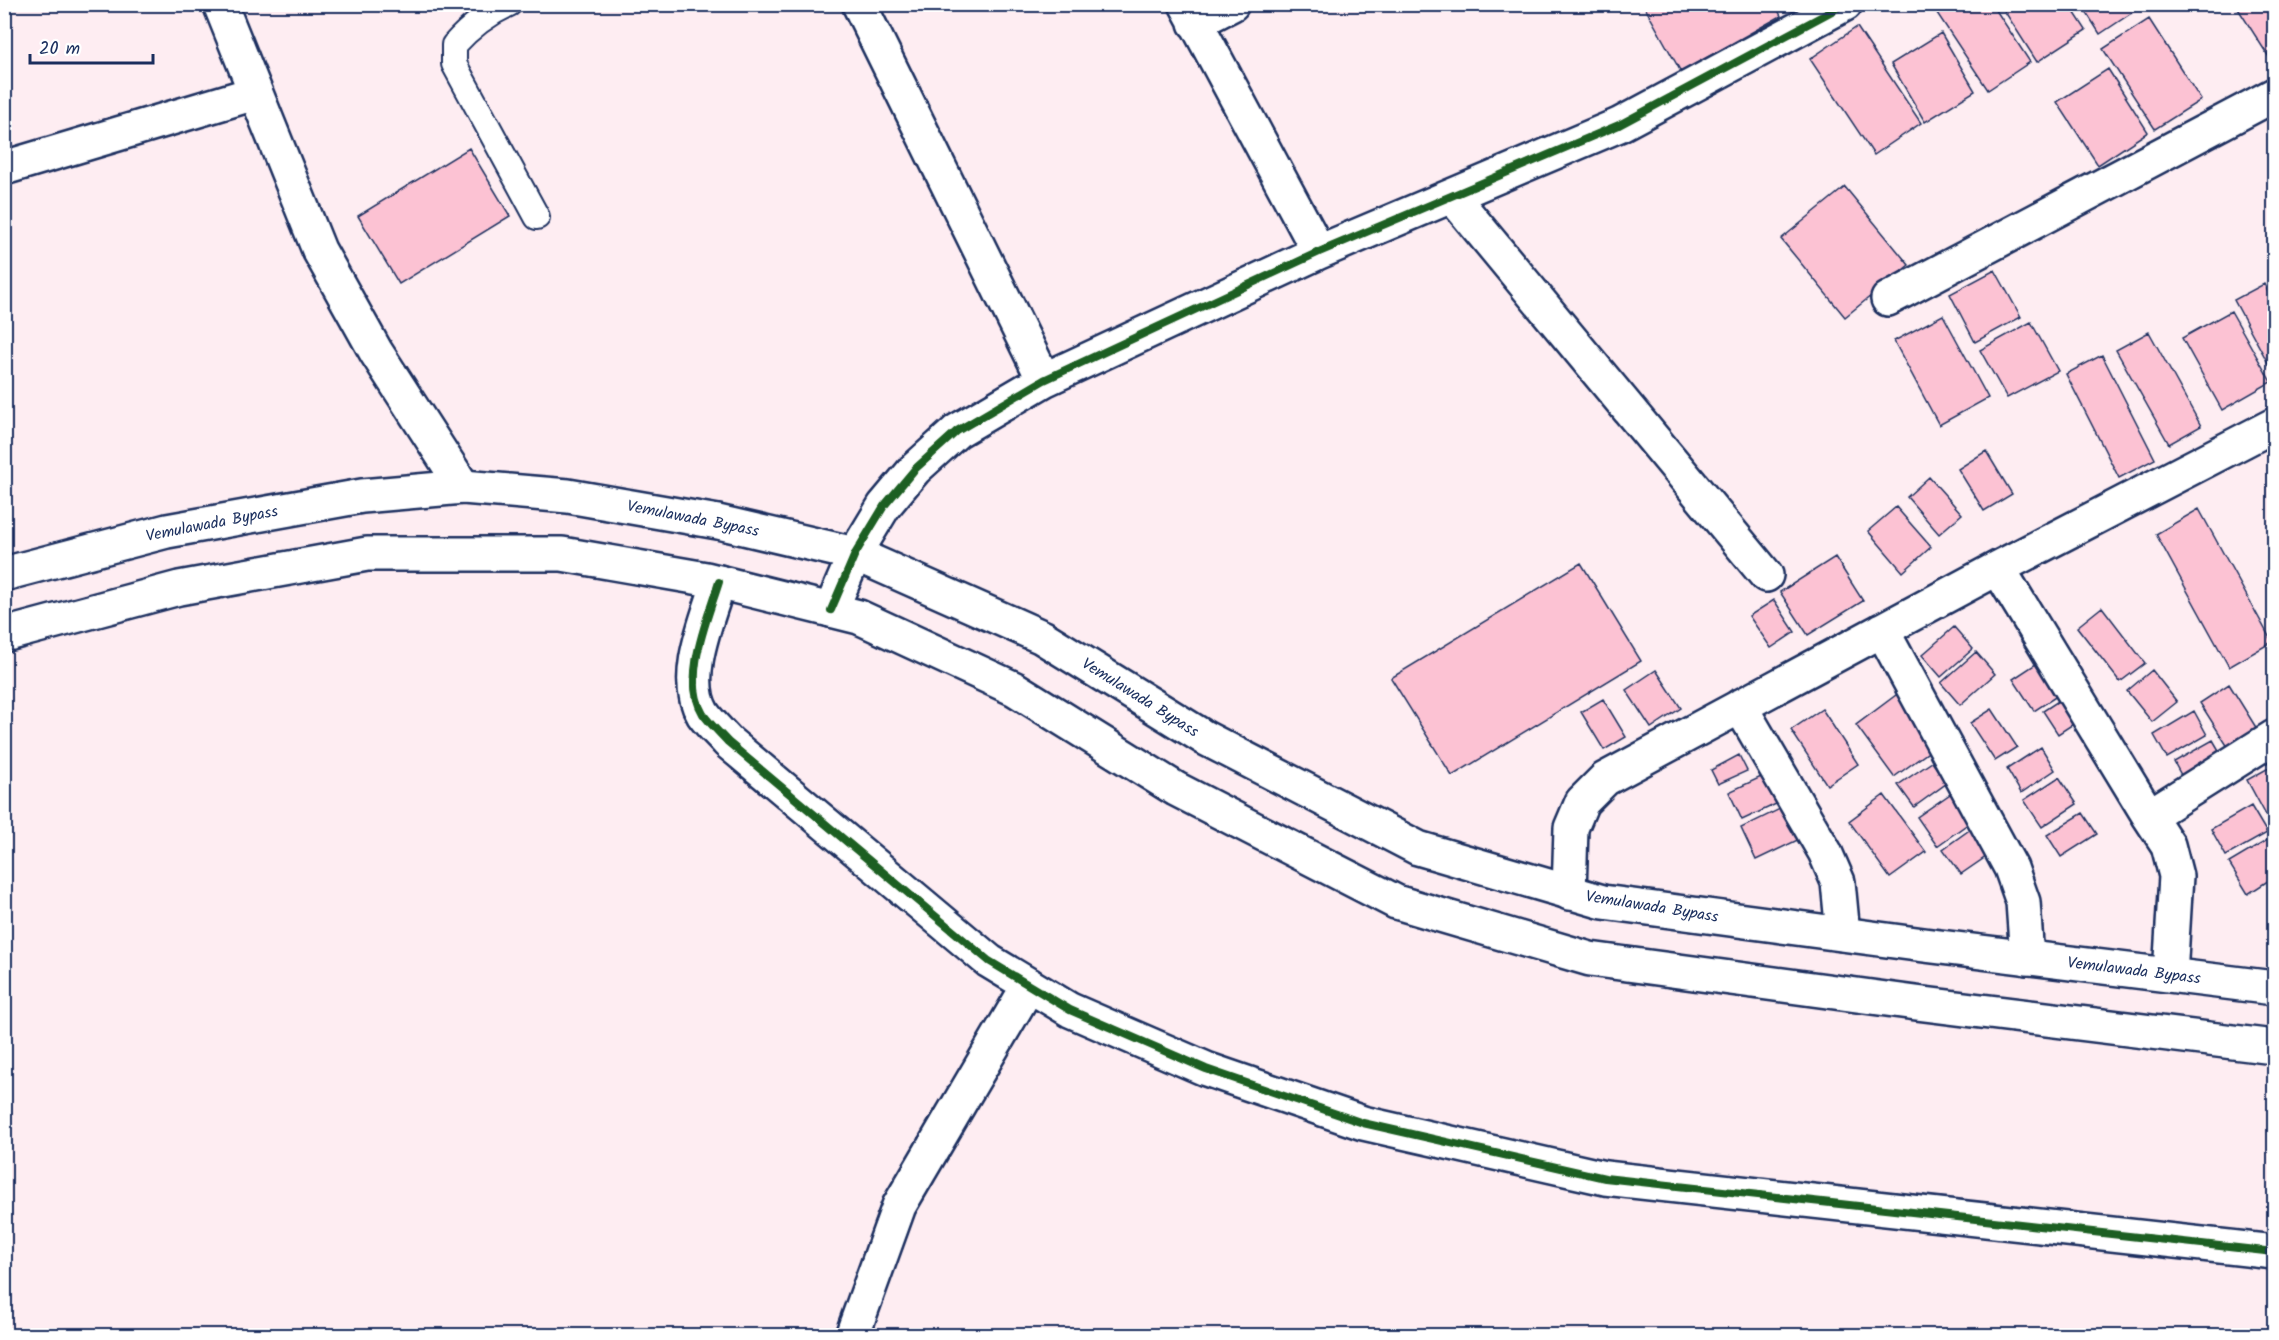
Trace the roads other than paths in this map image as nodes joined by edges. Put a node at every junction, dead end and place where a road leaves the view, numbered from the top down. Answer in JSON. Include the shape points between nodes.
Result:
{"nodes":[{"id":1,"x":220,"y":4,"type":"edge"},
{"id":2,"x":510,"y":4,"type":"edge"},
{"id":3,"x":859,"y":4,"type":"edge"},
{"id":4,"x":1232,"y":4,"type":"edge"},
{"id":5,"x":1845,"y":4,"type":"edge"},
{"id":6,"x":1191,"y":14,"type":"edge"},
{"id":7,"x":255,"y":93,"type":"junction"},
{"id":8,"x":2274,"y":95,"type":"edge"},
{"id":9,"x":4,"y":168,"type":"edge"},
{"id":10,"x":1452,"y":196,"type":"junction"},
{"id":11,"x":537,"y":217,"type":"dead end"},
{"id":12,"x":1319,"y":252,"type":"junction"},
{"id":13,"x":1888,"y":298,"type":"dead end"},
{"id":14,"x":1044,"y":380,"type":"junction"},
{"id":15,"x":2274,"y":425,"type":"edge"},
{"id":16,"x":463,"y":487,"type":"junction"},
{"id":17,"x":855,"y":554,"type":"junction"},
{"id":18,"x":1998,"y":568,"type":"junction"},
{"id":19,"x":4,"y":574,"type":"edge"},
{"id":20,"x":1766,"y":575,"type":"dead end"},
{"id":21,"x":719,"y":582,"type":"junction"},
{"id":22,"x":831,"y":610,"type":"junction"},
{"id":23,"x":1881,"y":630,"type":"junction"},
{"id":24,"x":4,"y":635,"type":"edge"},
{"id":25,"x":1740,"y":706,"type":"junction"},
{"id":26,"x":2274,"y":737,"type":"edge"},
{"id":27,"x":2149,"y":816,"type":"junction"},
{"id":28,"x":1569,"y":892,"type":"junction"},
{"id":29,"x":1843,"y":934,"type":"junction"},
{"id":30,"x":2027,"y":958,"type":"junction"},
{"id":31,"x":2170,"y":975,"type":"junction"},
{"id":32,"x":1029,"y":985,"type":"junction"},
{"id":33,"x":2274,"y":988,"type":"edge"},
{"id":34,"x":2274,"y":1047,"type":"edge"},
{"id":35,"x":2274,"y":1252,"type":"edge"},
{"id":36,"x":852,"y":1335,"type":"edge"}],
"edges":[{"from":1,"to":7,"type":"street"},
{"from":2,"to":11,"type":"lane","via":[[492,12],[454,45],[454,64]]},
{"from":3,"to":14,"type":"street"},
{"from":4,"to":6,"type":"street"},
{"from":5,"to":10,"type":"street","via":[[1619,125]]},
{"from":6,"to":12,"type":"street"},
{"from":7,"to":9,"type":"street"},
{"from":7,"to":16,"type":"street","via":[[319,250],[376,352]]},
{"from":8,"to":13,"type":"street"},
{"from":10,"to":12,"type":"street"},
{"from":10,"to":20,"type":"street"},
{"from":12,"to":14,"type":"street"},
{"from":14,"to":17,"type":"street","via":[[957,431],[915,469],[884,506]]},
{"from":15,"to":18,"type":"street"},
{"from":16,"to":17,"type":"street","name":"Vemulawada Bypass","via":[[568,496],[718,522]]},
{"from":16,"to":19,"type":"street","name":"Vemulawada Bypass","via":[[362,496],[167,531]]},
{"from":17,"to":22,"type":"street"},
{"from":17,"to":28,"type":"street","name":"Vemulawada Bypass","via":[[1042,637],[1205,738],[1418,848]]},
{"from":18,"to":23,"type":"street"},
{"from":18,"to":27,"type":"street"},
{"from":21,"to":22,"type":"street"},
{"from":21,"to":24,"type":"street","via":[[562,554],[367,554],[179,588]]},
{"from":21,"to":32,"type":"street","via":[[696,659],[695,688],[702,713],[728,742],[989,961]]},
{"from":22,"to":34,"type":"street","via":[[859,617],[1015,689],[1176,789],[1396,902],[1590,958]]},
{"from":23,"to":25,"type":"street"},
{"from":23,"to":30,"type":"street","via":[[2011,868],[2023,902]]},
{"from":25,"to":28,"type":"street","via":[[1605,779],[1582,802],[1571,828]]},
{"from":25,"to":29,"type":"street","via":[[1826,852],[1838,882]]},
{"from":26,"to":27,"type":"street"},
{"from":27,"to":31,"type":"street","via":[[2168,845],[2176,876]]},
{"from":28,"to":29,"type":"street","name":"Vemulawada Bypass","via":[[1603,902]]},
{"from":29,"to":30,"type":"street","name":"Vemulawada Bypass"},
{"from":30,"to":31,"type":"street","name":"Vemulawada Bypass"},
{"from":31,"to":33,"type":"street","name":"Vemulawada Bypass"},
{"from":32,"to":35,"type":"street","via":[[1071,1011],[1206,1069],[1363,1123],[1605,1178]]},
{"from":32,"to":36,"type":"street","via":[[899,1206]]}]}
